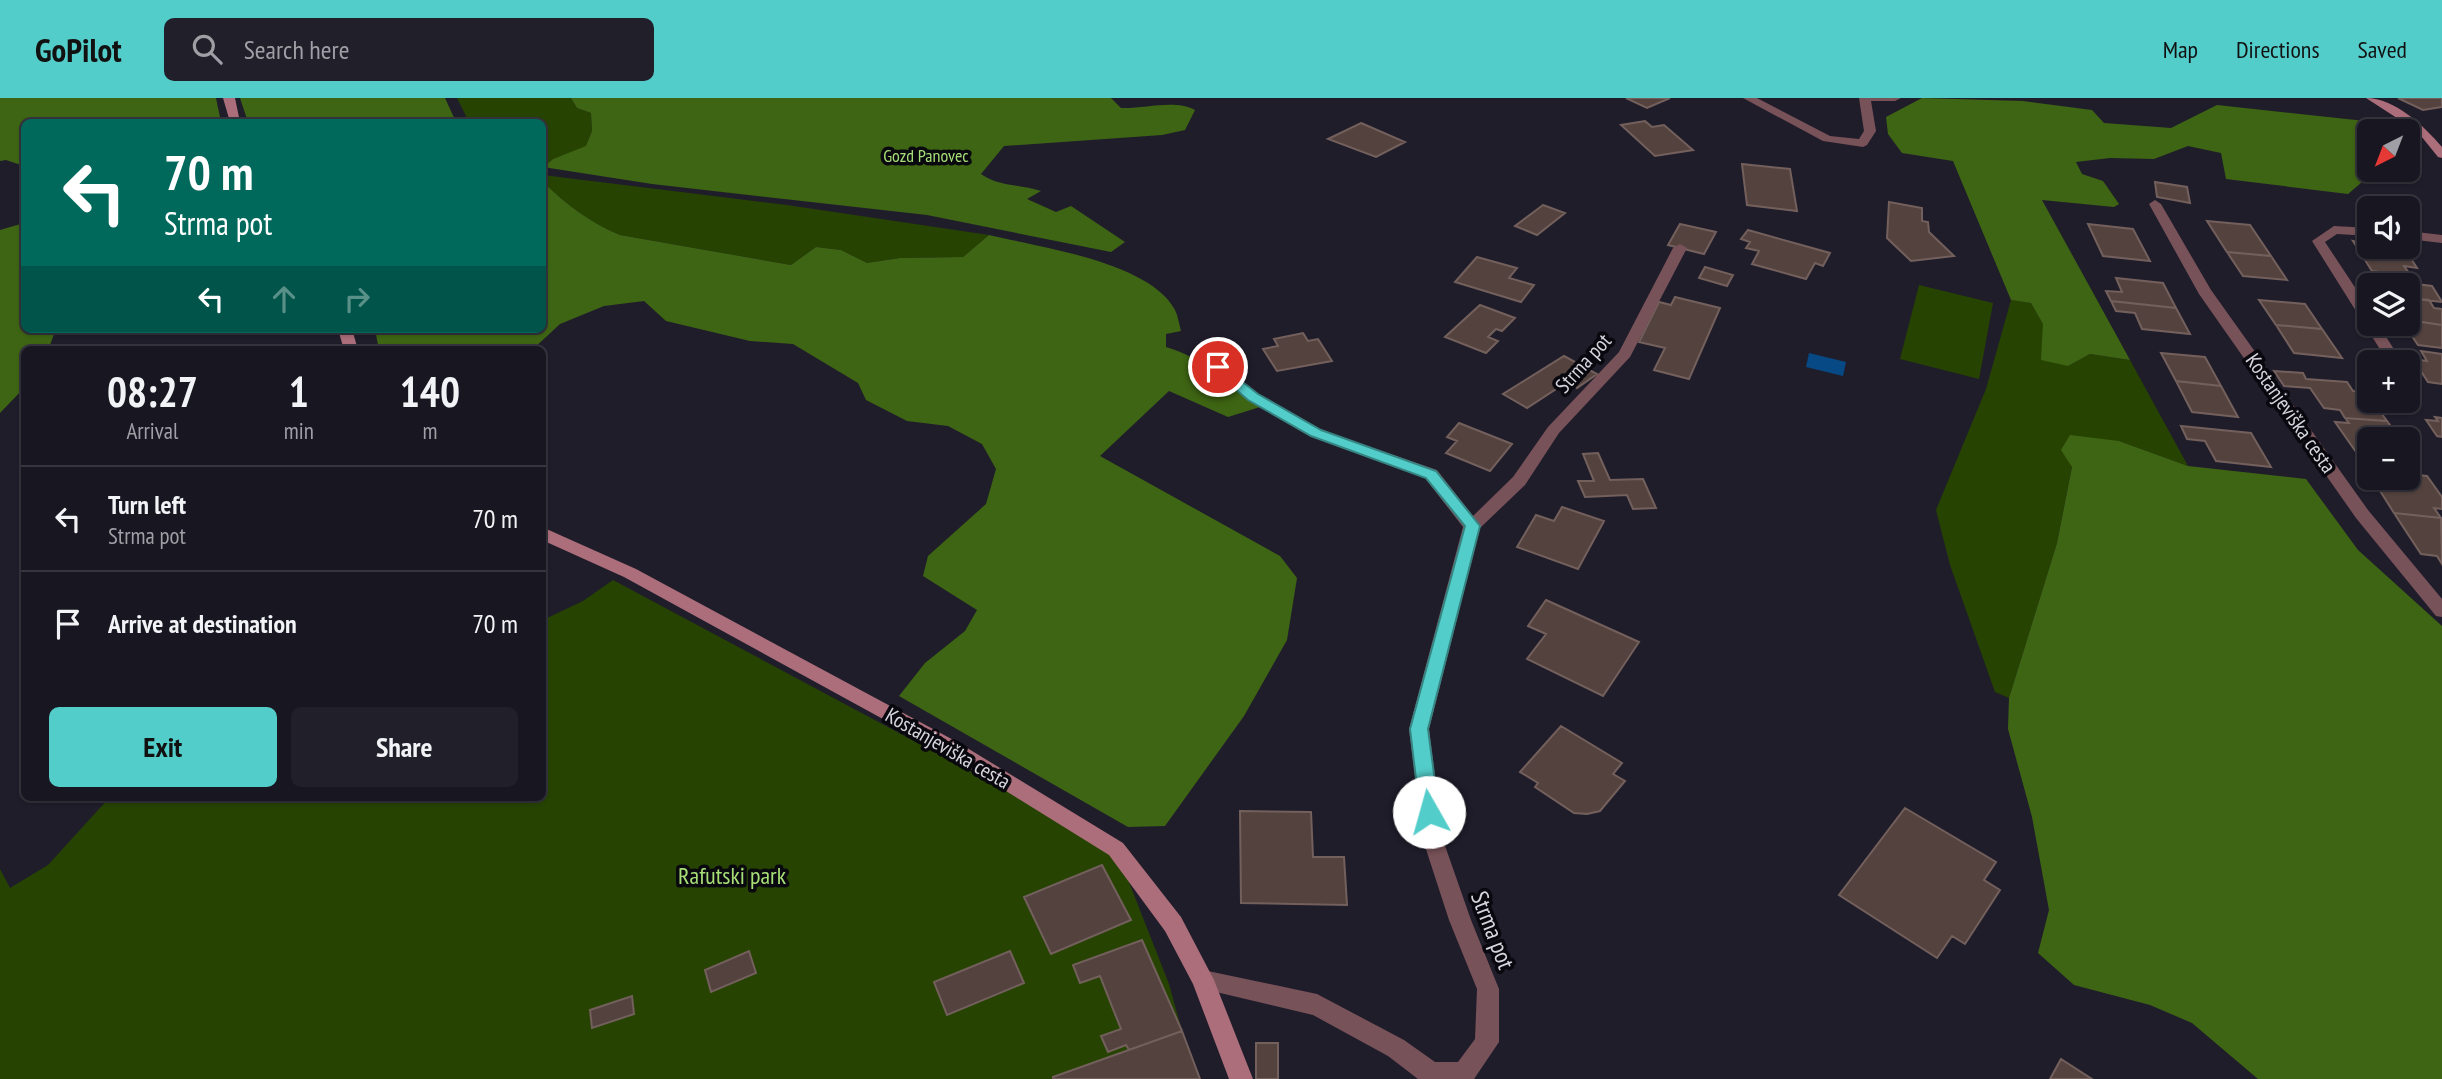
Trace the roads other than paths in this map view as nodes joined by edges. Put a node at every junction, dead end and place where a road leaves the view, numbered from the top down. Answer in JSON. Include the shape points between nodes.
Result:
{"nodes":[{"id":1,"x":229,"y":98,"type":"edge"},
{"id":2,"x":1749,"y":98,"type":"edge"},
{"id":3,"x":1868,"y":98,"type":"edge"},
{"id":4,"x":1895,"y":98,"type":"edge"},
{"id":5,"x":2372,"y":98,"type":"edge"},
{"id":6,"x":234,"y":119,"type":"edge"},
{"id":7,"x":2442,"y":154,"type":"edge"},
{"id":8,"x":2155,"y":204,"type":"dead end"},
{"id":9,"x":2357,"y":231,"type":"edge"},
{"id":10,"x":2420,"y":236,"type":"edge"},
{"id":11,"x":2442,"y":239,"type":"edge"},
{"id":12,"x":1680,"y":248,"type":"dead end"},
{"id":13,"x":2357,"y":302,"type":"edge"},
{"id":14,"x":1218,"y":367,"type":"dead end"},
{"id":15,"x":1472,"y":526,"type":"junction"},
{"id":16,"x":546,"y":535,"type":"edge"},
{"id":17,"x":2442,"y":611,"type":"edge"},
{"id":18,"x":1203,"y":980,"type":"junction"},
{"id":19,"x":1241,"y":1079,"type":"edge"}],
"edges":[{"from":1,"to":6,"type":"street"},
{"from":2,"to":3,"type":"street","via":[[1827,139],[1863,143],[1870,131]]},
{"from":3,"to":4,"type":"street"},
{"from":5,"to":7,"type":"street","via":[[2421,129]]},
{"from":8,"to":17,"type":"street","name":"Kostanjeviška cesta","via":[[2204,291],[2362,514]]},
{"from":9,"to":13,"type":"street","via":[[2334,230],[2318,241]]},
{"from":10,"to":11,"type":"street"},
{"from":12,"to":15,"type":"street","name":"Strma pot","via":[[1625,354],[1553,430],[1519,481]]},
{"from":14,"to":15,"type":"street","via":[[1253,397],[1316,433],[1431,474]]},
{"from":15,"to":18,"type":"street","name":"Strma pot","via":[[1419,729],[1433,840],[1488,989],[1487,1042],[1464,1073],[1431,1074],[1396,1048],[1317,1005]]},
{"from":16,"to":18,"type":"street","name":"Kostanjeviška cesta","via":[[630,573],[952,748],[1116,849],[1173,924]]},
{"from":18,"to":19,"type":"street","name":"Kostanjeviška cesta"}]}
